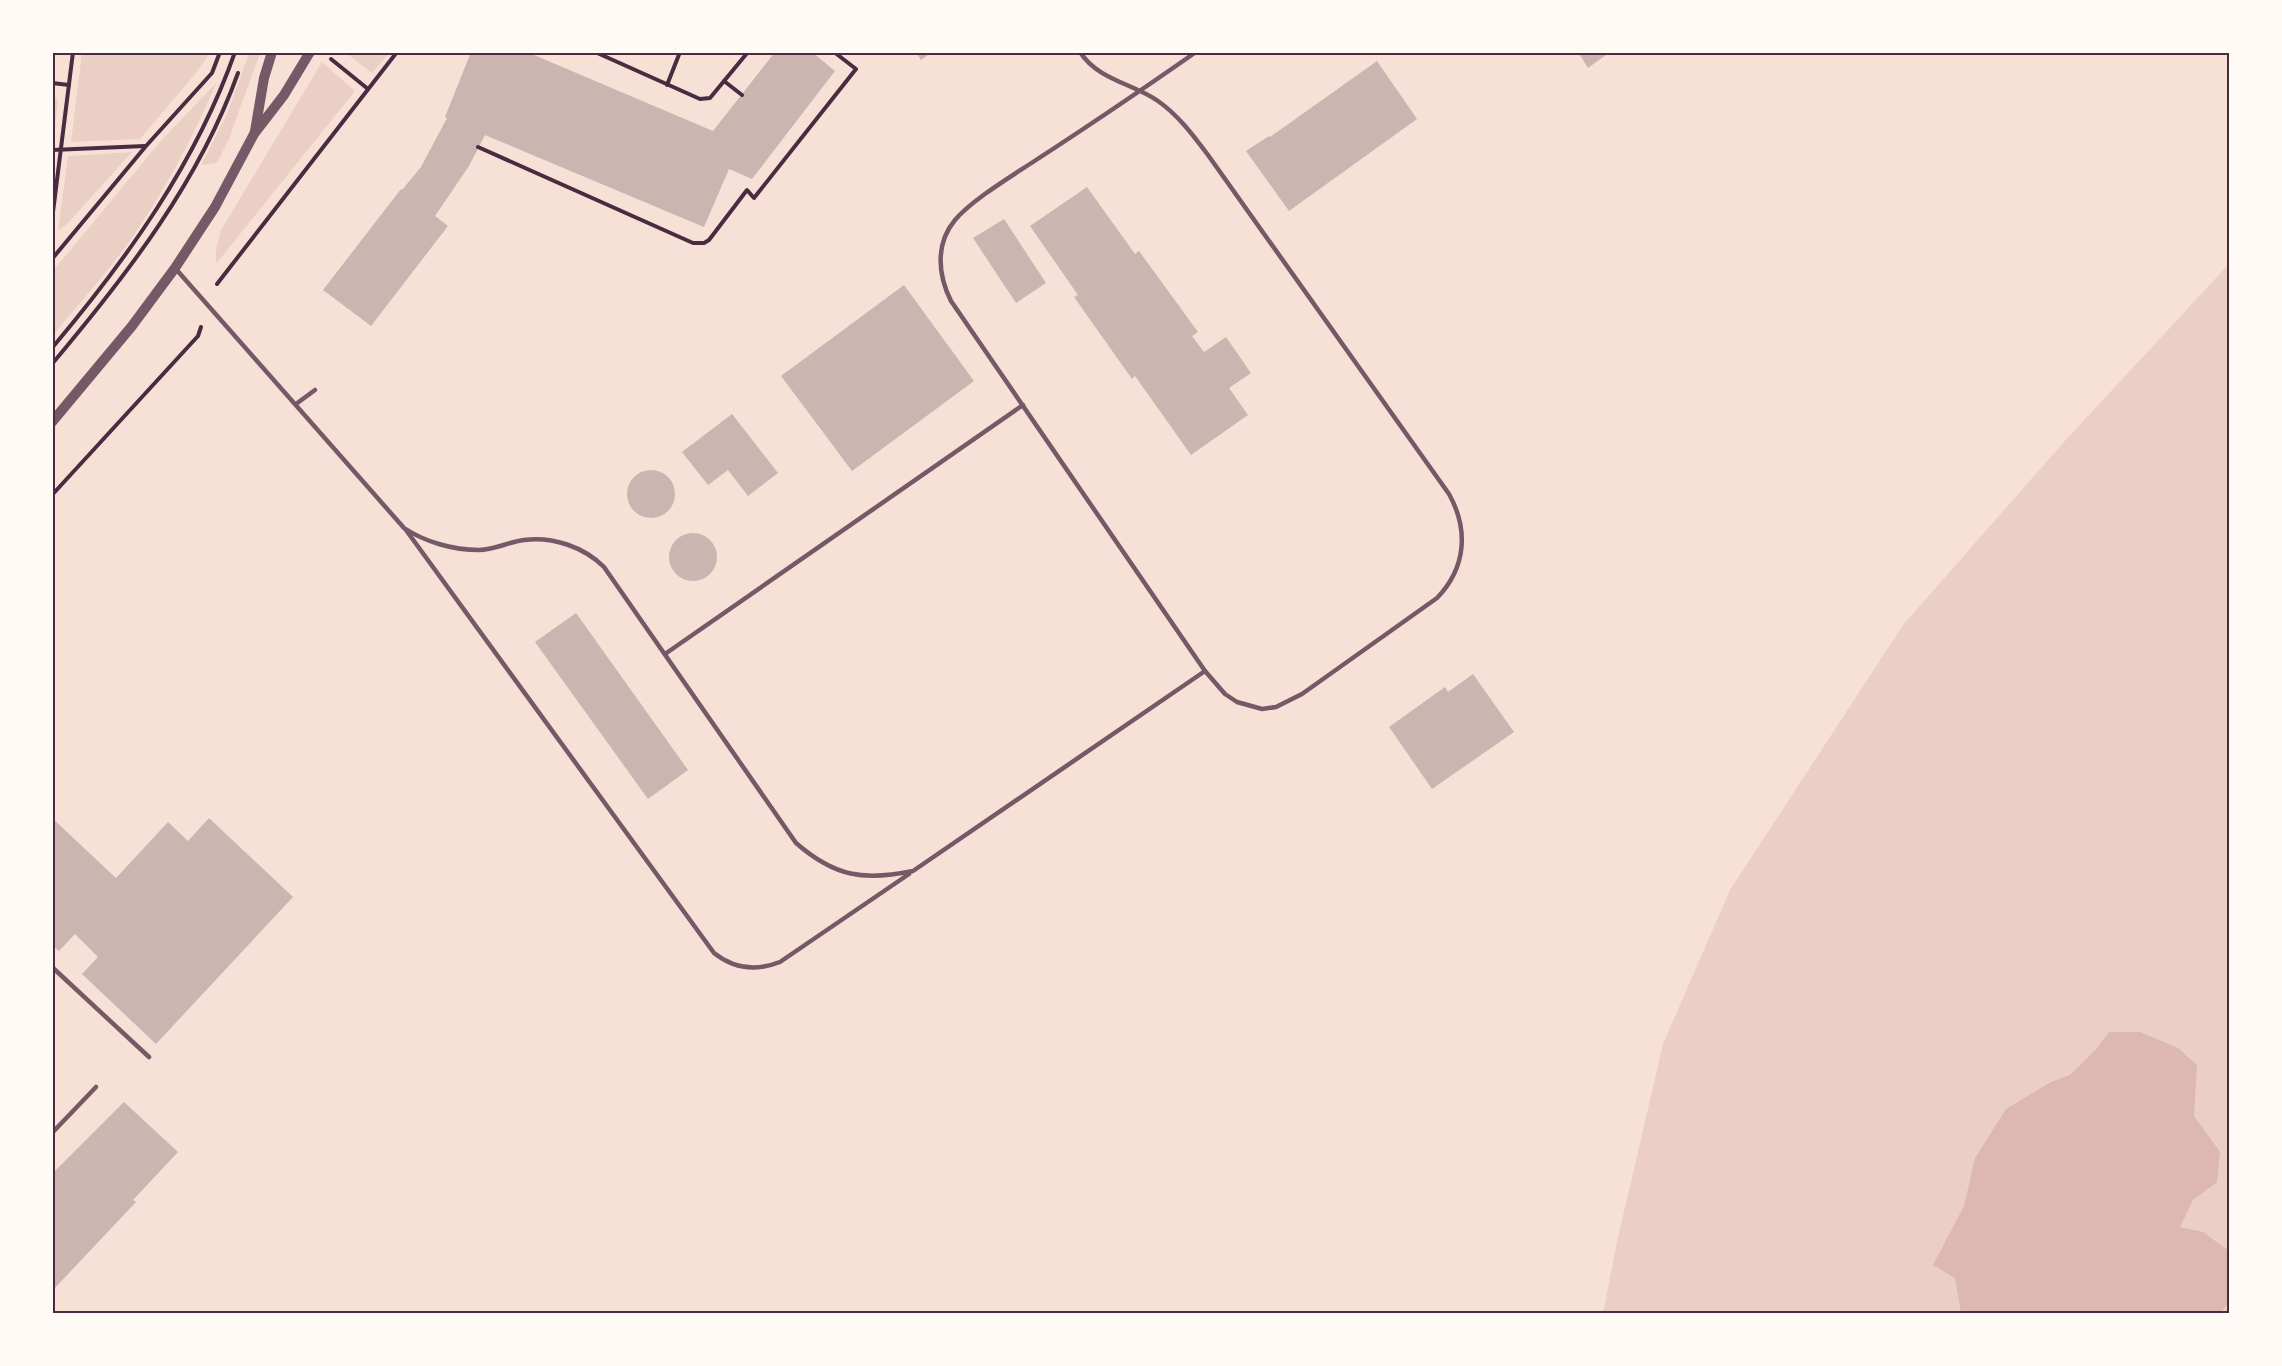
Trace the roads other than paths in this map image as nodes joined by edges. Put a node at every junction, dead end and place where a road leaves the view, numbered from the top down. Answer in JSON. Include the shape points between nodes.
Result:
{"nodes":[{"id":1,"x":272,"y":52,"type":"edge"},
{"id":2,"x":310,"y":52,"type":"edge"},
{"id":3,"x":1080,"y":52,"type":"edge"},
{"id":4,"x":1196,"y":52,"type":"edge"},
{"id":5,"x":1139,"y":92,"type":"junction"},
{"id":6,"x":254,"y":134,"type":"junction"},
{"id":7,"x":175,"y":268,"type":"junction"},
{"id":8,"x":315,"y":390,"type":"dead end"},
{"id":9,"x":296,"y":404,"type":"junction"},
{"id":10,"x":1023,"y":405,"type":"junction"},
{"id":11,"x":52,"y":422,"type":"edge"},
{"id":12,"x":404,"y":528,"type":"junction"},
{"id":13,"x":665,"y":654,"type":"junction"},
{"id":14,"x":1205,"y":671,"type":"junction"},
{"id":15,"x":913,"y":871,"type":"junction"},
{"id":16,"x":52,"y":967,"type":"edge"},
{"id":17,"x":149,"y":1057,"type":"dead end"},
{"id":18,"x":96,"y":1087,"type":"dead end"},
{"id":19,"x":52,"y":1133,"type":"edge"}],
"edges":[{"from":1,"to":6,"type":"street"},
{"from":2,"to":6,"type":"street"},
{"from":3,"to":5,"type":"lane","via":[[1094,69]]},
{"from":4,"to":5,"type":"lane"},
{"from":5,"to":10,"type":"lane","via":[[972,205],[955,220],[945,237],[940,253],[943,286]]},
{"from":5,"to":14,"type":"lane","via":[[1173,113],[1208,155],[1449,494],[1461,529],[1457,570],[1448,587],[1290,702],[1262,709],[1243,704],[1225,694]]},
{"from":6,"to":7,"type":"street","via":[[215,207]]},
{"from":7,"to":9,"type":"lane"},
{"from":7,"to":11,"type":"street"},
{"from":8,"to":9,"type":"lane"},
{"from":9,"to":12,"type":"lane"},
{"from":10,"to":13,"type":"lane"},
{"from":10,"to":14,"type":"lane"},
{"from":12,"to":13,"type":"lane","via":[[435,543],[462,548],[489,549],[537,539],[582,550],[604,567]]},
{"from":12,"to":15,"type":"lane","via":[[722,959],[736,966],[756,968],[780,962]]},
{"from":13,"to":15,"type":"lane","via":[[788,832],[806,851],[830,867],[850,874],[874,876]]},
{"from":14,"to":15,"type":"lane"},
{"from":16,"to":17,"type":"lane"},
{"from":18,"to":19,"type":"lane"}]}
